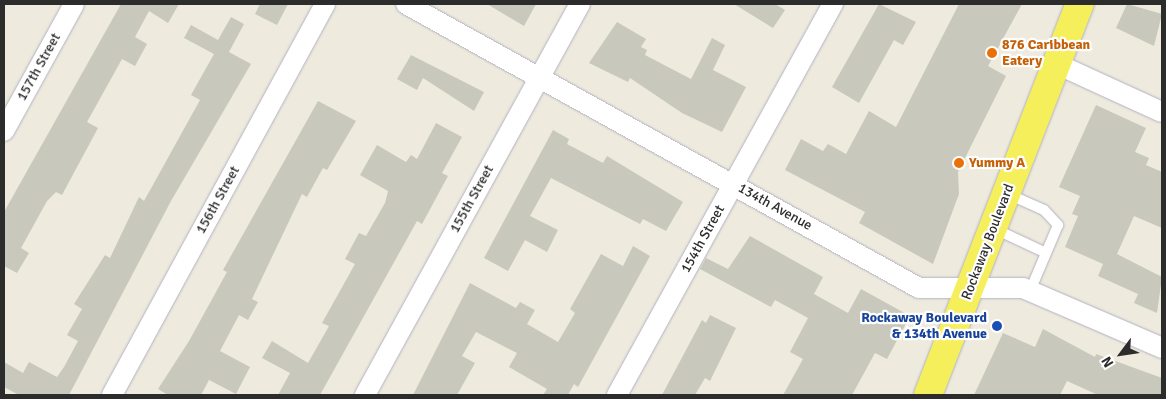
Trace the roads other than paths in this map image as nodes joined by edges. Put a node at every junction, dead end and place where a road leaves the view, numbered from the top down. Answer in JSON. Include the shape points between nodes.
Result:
{"nodes":[{"id":1,"x":74,"y":4,"type":"edge"},
{"id":2,"x":325,"y":4,"type":"edge"},
{"id":3,"x":406,"y":4,"type":"edge"},
{"id":4,"x":580,"y":4,"type":"edge"},
{"id":5,"x":833,"y":4,"type":"edge"},
{"id":6,"x":1080,"y":4,"type":"edge"},
{"id":7,"x":1057,"y":64,"type":"junction"},
{"id":8,"x":540,"y":77,"type":"junction"},
{"id":9,"x":1162,"y":112,"type":"edge"},
{"id":10,"x":4,"y":131,"type":"edge"},
{"id":11,"x":734,"y":184,"type":"junction"},
{"id":12,"x":1007,"y":193,"type":"junction"},
{"id":13,"x":994,"y":228,"type":"junction"},
{"id":14,"x":1046,"y":252,"type":"junction"},
{"id":15,"x":972,"y":286,"type":"junction"},
{"id":16,"x":1030,"y":291,"type":"junction"},
{"id":17,"x":1162,"y":348,"type":"edge"},
{"id":18,"x":112,"y":395,"type":"edge"},
{"id":19,"x":365,"y":395,"type":"edge"},
{"id":20,"x":617,"y":395,"type":"edge"},
{"id":21,"x":928,"y":395,"type":"edge"}],
"edges":[{"from":1,"to":10,"type":"street","name":"157th Street"},
{"from":2,"to":18,"type":"street","name":"156th Street"},
{"from":3,"to":8,"type":"street","name":"134th Avenue"},
{"from":4,"to":8,"type":"street","name":"155th Street"},
{"from":5,"to":11,"type":"street","name":"154th Street"},
{"from":6,"to":7,"type":"main road","name":"Rockaway Boulevard"},
{"from":7,"to":9,"type":"street"},
{"from":7,"to":12,"type":"main road","name":"Rockaway Boulevard"},
{"from":8,"to":11,"type":"street","name":"134th Avenue"},
{"from":8,"to":19,"type":"street","name":"155th Street"},
{"from":11,"to":15,"type":"street","name":"134th Avenue","via":[[919,288]]},
{"from":11,"to":20,"type":"street","name":"154th Street"},
{"from":12,"to":13,"type":"main road","name":"Rockaway Boulevard"},
{"from":12,"to":14,"type":"lane","via":[[1044,210],[1058,225]]},
{"from":13,"to":14,"type":"lane"},
{"from":13,"to":15,"type":"main road","name":"Rockaway Boulevard"},
{"from":14,"to":16,"type":"lane"},
{"from":15,"to":16,"type":"street","name":"134th Avenue"},
{"from":15,"to":21,"type":"main road","name":"Rockaway Boulevard"},
{"from":16,"to":17,"type":"street","name":"134th Avenue"}]}
